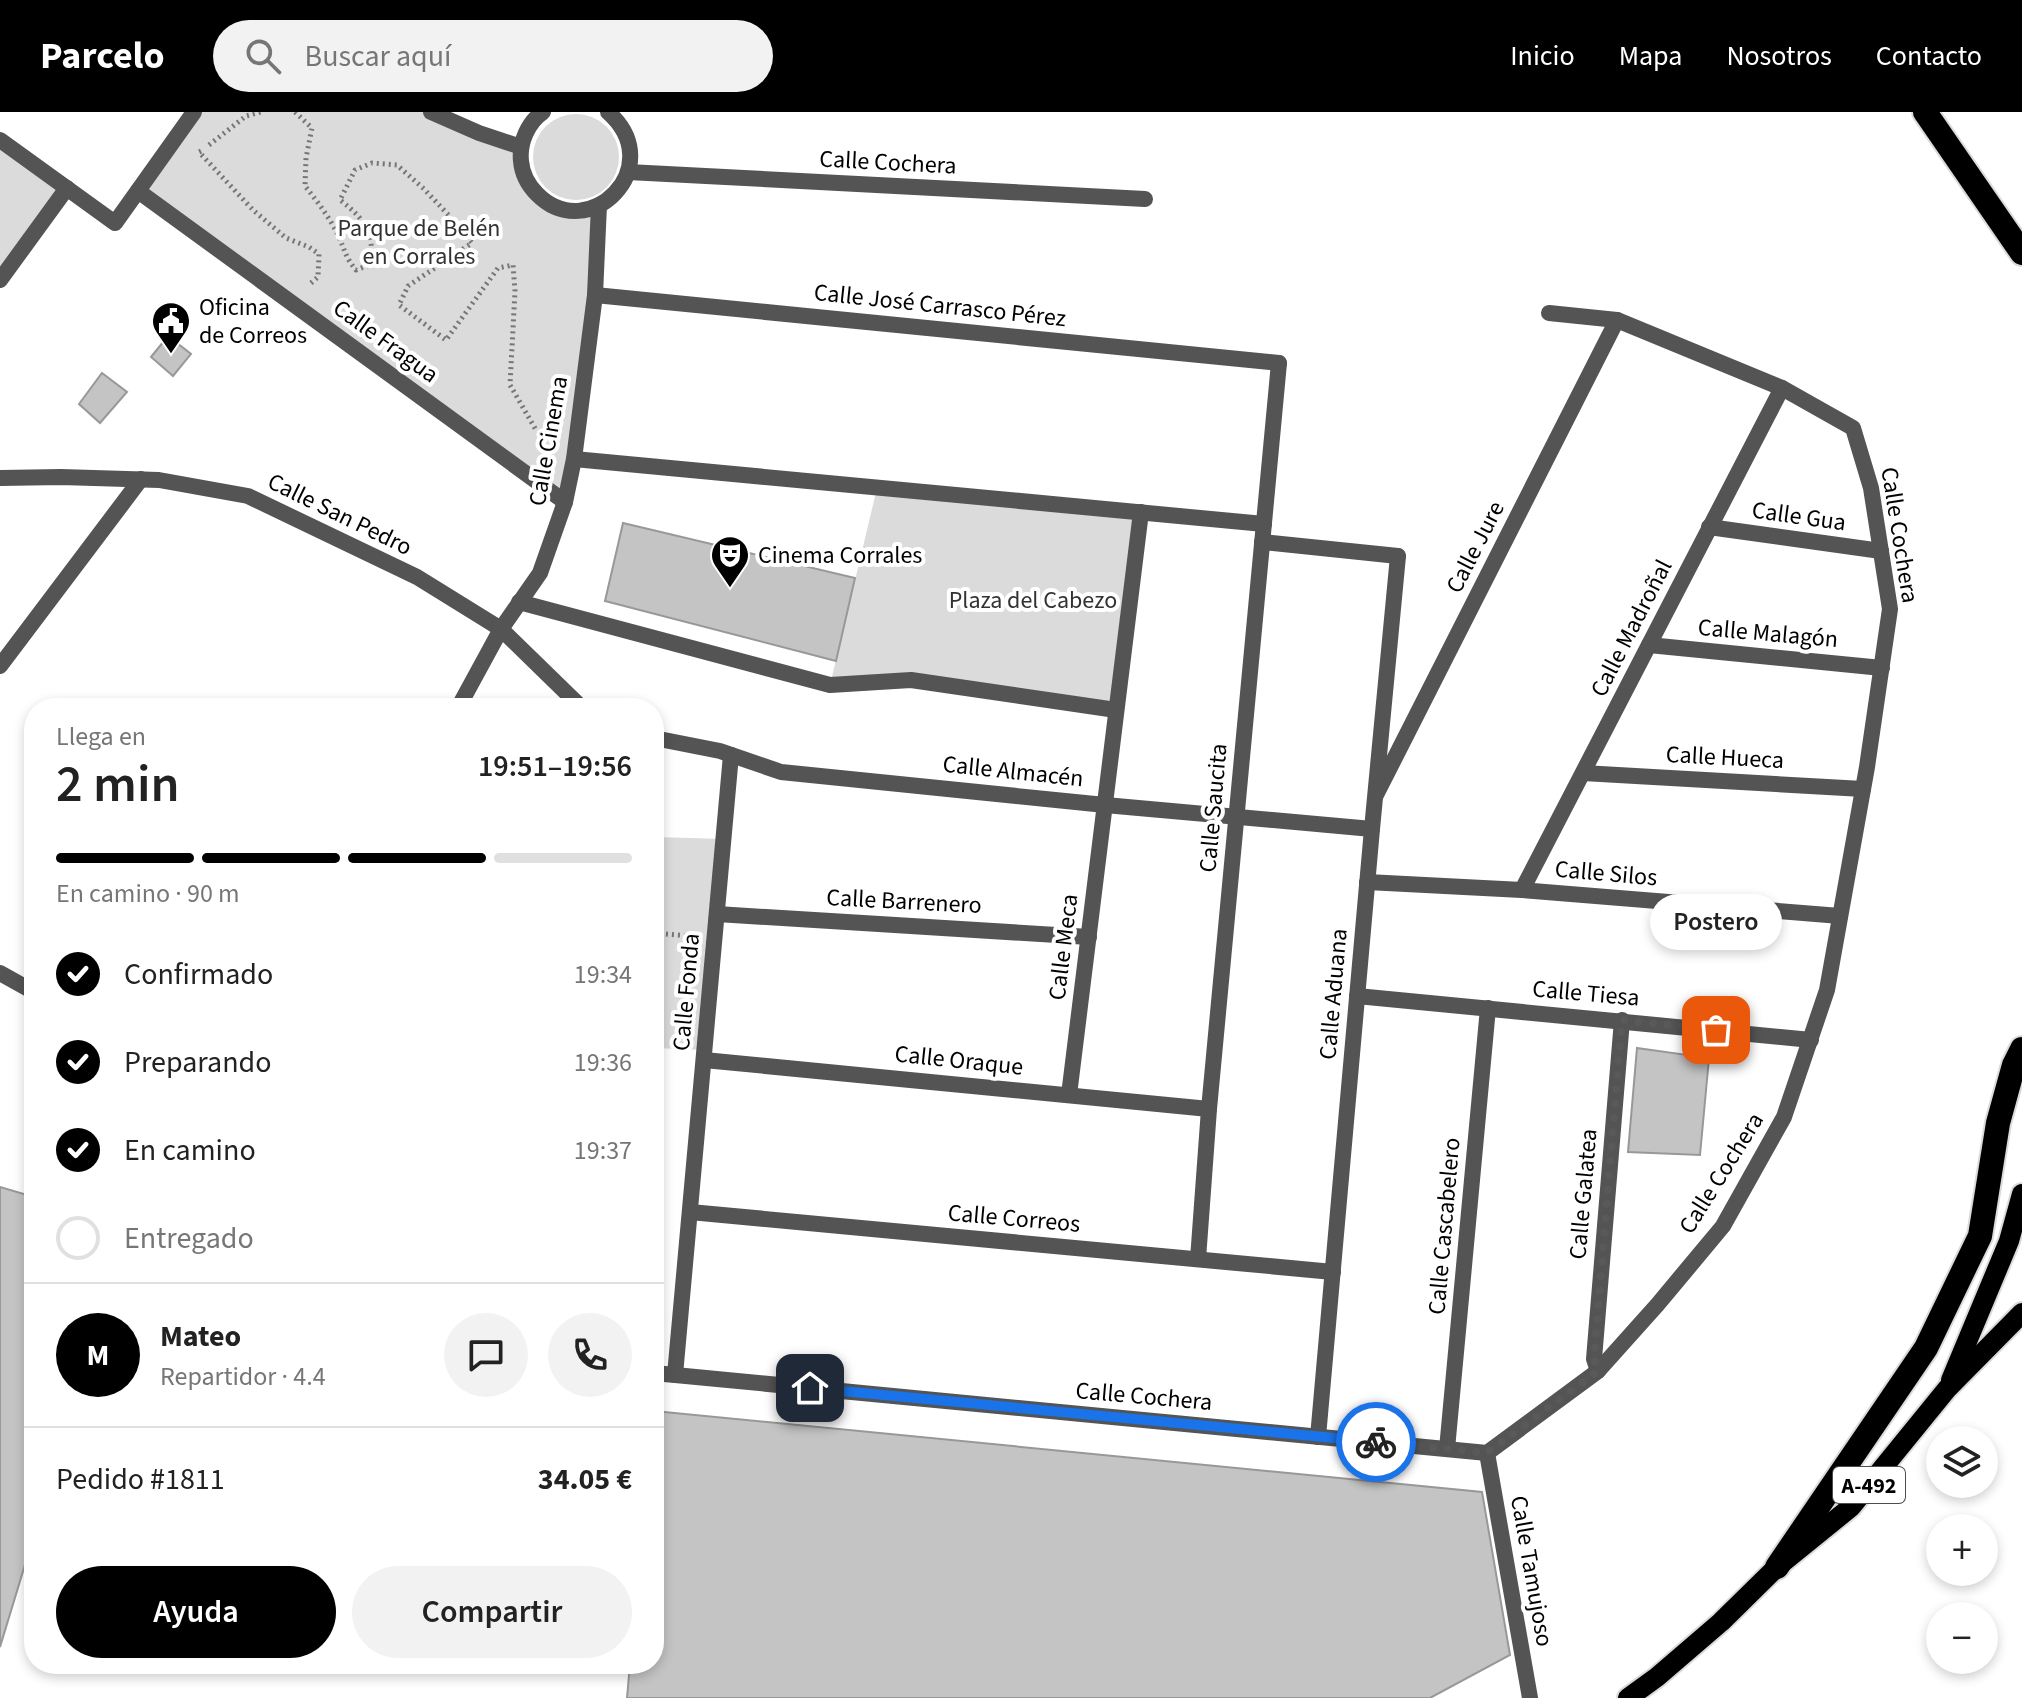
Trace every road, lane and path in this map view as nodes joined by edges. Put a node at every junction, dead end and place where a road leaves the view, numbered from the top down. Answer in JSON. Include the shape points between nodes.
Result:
{"nodes":[{"id":1,"x":194,"y":112,"type":"edge"},
{"id":2,"x":261,"y":112,"type":"edge"},
{"id":3,"x":295,"y":112,"type":"edge"},
{"id":4,"x":431,"y":112,"type":"edge"},
{"id":5,"x":543,"y":112,"type":"edge"},
{"id":6,"x":608,"y":112,"type":"edge"},
{"id":7,"x":1925,"y":112,"type":"edge"},
{"id":8,"x":0,"y":140,"type":"edge"},
{"id":9,"x":521,"y":147,"type":"junction"},
{"id":10,"x":628,"y":172,"type":"junction"},
{"id":11,"x":67,"y":188,"type":"junction"},
{"id":12,"x":138,"y":191,"type":"junction"},
{"id":13,"x":1145,"y":199,"type":"dead end"},
{"id":14,"x":599,"y":205,"type":"junction"},
{"id":15,"x":2022,"y":253,"type":"edge"},
{"id":16,"x":0,"y":280,"type":"edge"},
{"id":17,"x":595,"y":295,"type":"junction"},
{"id":18,"x":290,"y":301,"type":"junction"},
{"id":19,"x":1549,"y":313,"type":"dead end"},
{"id":20,"x":1617,"y":320,"type":"junction"},
{"id":21,"x":1279,"y":363,"type":"joint"},
{"id":22,"x":1782,"y":388,"type":"junction"},
{"id":23,"x":574,"y":459,"type":"junction"},
{"id":24,"x":0,"y":478,"type":"edge"},
{"id":25,"x":141,"y":479,"type":"junction"},
{"id":26,"x":565,"y":502,"type":"junction"},
{"id":27,"x":1141,"y":512,"type":"junction"},
{"id":28,"x":1264,"y":524,"type":"junction"},
{"id":29,"x":1709,"y":527,"type":"junction"},
{"id":30,"x":1262,"y":542,"type":"junction"},
{"id":31,"x":1881,"y":551,"type":"junction"},
{"id":32,"x":519,"y":602,"type":"junction"},
{"id":33,"x":501,"y":629,"type":"junction"},
{"id":34,"x":1649,"y":645,"type":"junction"},
{"id":35,"x":0,"y":666,"type":"edge"},
{"id":36,"x":1882,"y":668,"type":"junction"},
{"id":37,"x":463,"y":698,"type":"edge"},
{"id":38,"x":572,"y":698,"type":"edge"},
{"id":39,"x":1116,"y":710,"type":"junction"},
{"id":40,"x":664,"y":740,"type":"edge"},
{"id":41,"x":731,"y":755,"type":"junction"},
{"id":42,"x":1583,"y":773,"type":"junction"},
{"id":43,"x":1863,"y":789,"type":"junction"},
{"id":44,"x":1375,"y":797,"type":"junction"},
{"id":45,"x":1105,"y":805,"type":"junction"},
{"id":46,"x":1237,"y":815,"type":"junction"},
{"id":47,"x":1372,"y":829,"type":"junction"},
{"id":48,"x":1367,"y":882,"type":"junction"},
{"id":49,"x":1522,"y":890,"type":"junction"},
{"id":50,"x":717,"y":914,"type":"junction"},
{"id":51,"x":1840,"y":916,"type":"junction"},
{"id":52,"x":1089,"y":937,"type":"junction"},
{"id":53,"x":0,"y":973,"type":"edge"},
{"id":54,"x":24,"y":986,"type":"edge"},
{"id":55,"x":1357,"y":996,"type":"junction"},
{"id":56,"x":1488,"y":1008,"type":"junction"},
{"id":57,"x":1622,"y":1020,"type":"junction"},
{"id":58,"x":1811,"y":1040,"type":"junction"},
{"id":59,"x":2022,"y":1049,"type":"edge"},
{"id":60,"x":704,"y":1060,"type":"junction"},
{"id":61,"x":1069,"y":1095,"type":"junction"},
{"id":62,"x":1209,"y":1109,"type":"junction"},
{"id":63,"x":2022,"y":1194,"type":"edge"},
{"id":64,"x":690,"y":1212,"type":"junction"},
{"id":65,"x":1198,"y":1259,"type":"junction"},
{"id":66,"x":1333,"y":1272,"type":"junction"},
{"id":67,"x":2022,"y":1313,"type":"edge"},
{"id":68,"x":1598,"y":1371,"type":"junction"},
{"id":69,"x":664,"y":1374,"type":"edge"},
{"id":70,"x":675,"y":1375,"type":"junction"},
{"id":71,"x":1947,"y":1389,"type":"junction"},
{"id":72,"x":1318,"y":1437,"type":"junction"},
{"id":73,"x":1447,"y":1449,"type":"junction"},
{"id":74,"x":1487,"y":1453,"type":"junction"},
{"id":75,"x":1777,"y":1567,"type":"junction"},
{"id":76,"x":1530,"y":1698,"type":"edge"},
{"id":77,"x":1628,"y":1698,"type":"edge"}],
"edges":[{"from":1,"to":12,"type":"street"},
{"from":2,"to":18,"type":"path","via":[[246,116],[199,152],[275,229],[319,254],[318,277]]},
{"from":3,"to":23,"type":"path","via":[[312,128],[305,186],[356,270],[372,264],[372,246],[366,226],[340,200],[355,170],[372,163],[397,165],[472,243],[408,286],[399,305],[428,328],[446,340],[498,268],[513,265],[510,385],[536,430]]},
{"from":4,"to":9,"type":"street"},
{"from":5,"to":9,"type":"street","via":[[527,129]]},
{"from":6,"to":10,"type":"street","via":[[627,136]]},
{"from":7,"to":15,"type":"highway"},
{"from":8,"to":11,"type":"street"},
{"from":9,"to":14,"type":"street","via":[[524,175],[541,198],[567,210]]},
{"from":10,"to":13,"type":"street","name":"Calle Cochera"},
{"from":10,"to":14,"type":"street","via":[[622,186]]},
{"from":11,"to":12,"type":"street","via":[[115,223]]},
{"from":11,"to":16,"type":"street"},
{"from":12,"to":18,"type":"street","name":"Calle Fragua"},
{"from":14,"to":17,"type":"street","name":"Calle Cinema"},
{"from":17,"to":21,"type":"street","name":"Calle José Carrasco Pérez"},
{"from":17,"to":23,"type":"street","name":"Calle Cinema"},
{"from":18,"to":26,"type":"street","name":"Calle Fragua"},
{"from":19,"to":20,"type":"street","name":"Calle Cochera"},
{"from":20,"to":22,"type":"street","name":"Calle Cochera"},
{"from":20,"to":44,"type":"street","name":"Calle Jure"},
{"from":21,"to":28,"type":"street","name":"Calle Saucita"},
{"from":22,"to":29,"type":"street","name":"Calle Madroñal"},
{"from":22,"to":31,"type":"street","name":"Calle Cochera","via":[[1853,428],[1871,488]]},
{"from":23,"to":26,"type":"street","name":"Calle Cinema"},
{"from":23,"to":27,"type":"street"},
{"from":24,"to":25,"type":"street","name":"Calle San Pedro"},
{"from":25,"to":33,"type":"street","name":"Calle San Pedro","via":[[248,496],[417,577]]},
{"from":25,"to":35,"type":"street"},
{"from":26,"to":32,"type":"street","name":"Calle Cinema","via":[[540,573]]},
{"from":27,"to":28,"type":"street"},
{"from":27,"to":39,"type":"street","name":"Calle Meca"},
{"from":28,"to":30,"type":"street","name":"Calle Saucita"},
{"from":29,"to":31,"type":"street","name":"Calle Gua"},
{"from":29,"to":34,"type":"street","name":"Calle Madroñal"},
{"from":30,"to":44,"type":"street","name":"Calle Aduana","via":[[1398,556]]},
{"from":30,"to":46,"type":"street","name":"Calle Saucita"},
{"from":31,"to":36,"type":"street","name":"Calle Cochera","via":[[1890,609]]},
{"from":32,"to":33,"type":"street","name":"Calle Cinema"},
{"from":32,"to":39,"type":"street","via":[[830,685],[911,680]]},
{"from":33,"to":37,"type":"street","name":"Calle Cinema"},
{"from":33,"to":38,"type":"street"},
{"from":34,"to":36,"type":"street","name":"Calle Malagón"},
{"from":34,"to":42,"type":"street","name":"Calle Madroñal"},
{"from":36,"to":43,"type":"street","name":"Calle Cochera"},
{"from":39,"to":45,"type":"street","name":"Calle Meca"},
{"from":40,"to":41,"type":"street","name":"Calle Almacén"},
{"from":41,"to":45,"type":"street","name":"Calle Almacén","via":[[781,772]]},
{"from":41,"to":50,"type":"street","name":"Calle Fonda"},
{"from":42,"to":43,"type":"street","name":"Calle Hueca"},
{"from":42,"to":49,"type":"street","name":"Calle Madroñal"},
{"from":43,"to":51,"type":"street","name":"Calle Cochera"},
{"from":44,"to":47,"type":"street","name":"Calle Aduana"},
{"from":45,"to":46,"type":"street","name":"Calle Almacén"},
{"from":45,"to":52,"type":"street","name":"Calle Meca"},
{"from":46,"to":47,"type":"street","name":"Calle Almacén"},
{"from":46,"to":62,"type":"street","name":"Calle Saucita"},
{"from":47,"to":48,"type":"street","name":"Calle Aduana"},
{"from":48,"to":49,"type":"street","name":"Calle Silos"},
{"from":48,"to":55,"type":"street","name":"Calle Aduana"},
{"from":49,"to":51,"type":"street","name":"Calle Silos"},
{"from":50,"to":52,"type":"street","name":"Calle Barrenero"},
{"from":50,"to":60,"type":"street","name":"Calle Fonda"},
{"from":51,"to":58,"type":"street","name":"Calle Cochera","via":[[1827,990]]},
{"from":52,"to":61,"type":"street","name":"Calle Meca"},
{"from":53,"to":54,"type":"street"},
{"from":55,"to":56,"type":"street","name":"Calle Tiesa"},
{"from":55,"to":66,"type":"street","name":"Calle Aduana"},
{"from":56,"to":57,"type":"street","name":"Calle Tiesa"},
{"from":56,"to":73,"type":"street","name":"Calle Cascabelero"},
{"from":57,"to":58,"type":"street","name":"Calle Tiesa"},
{"from":57,"to":68,"type":"street","name":"Calle Galatea","via":[[1594,1359]]},
{"from":58,"to":68,"type":"street","name":"Calle Cochera","via":[[1784,1117],[1723,1226]]},
{"from":59,"to":75,"type":"highway","via":[[1998,1123],[1980,1236],[1926,1348]]},
{"from":60,"to":61,"type":"street","name":"Calle Oraque"},
{"from":60,"to":64,"type":"street","name":"Calle Fonda"},
{"from":61,"to":62,"type":"street","name":"Calle Oraque"},
{"from":62,"to":65,"type":"street","name":"Calle Saucita"},
{"from":63,"to":71,"type":"main road","number":"A-492","via":[[2009,1241]]},
{"from":64,"to":65,"type":"street","name":"Calle Correos"},
{"from":64,"to":70,"type":"street","name":"Calle Fonda"},
{"from":65,"to":66,"type":"street","name":"Calle Correos"},
{"from":66,"to":72,"type":"street","name":"Calle Aduana"},
{"from":67,"to":71,"type":"main road","number":"A-492"},
{"from":68,"to":74,"type":"street","name":"Calle Cochera"},
{"from":69,"to":70,"type":"street","name":"Calle Cochera"},
{"from":70,"to":72,"type":"street","name":"Calle Cochera"},
{"from":71,"to":75,"type":"main road","number":"A-492","via":[[1851,1507]]},
{"from":72,"to":73,"type":"street","name":"Calle Cochera"},
{"from":73,"to":74,"type":"street","name":"Calle Cochera"},
{"from":74,"to":76,"type":"street","name":"Calle Tamujoso"},
{"from":75,"to":77,"type":"main road","number":"A-492","via":[[1721,1622]]}]}
